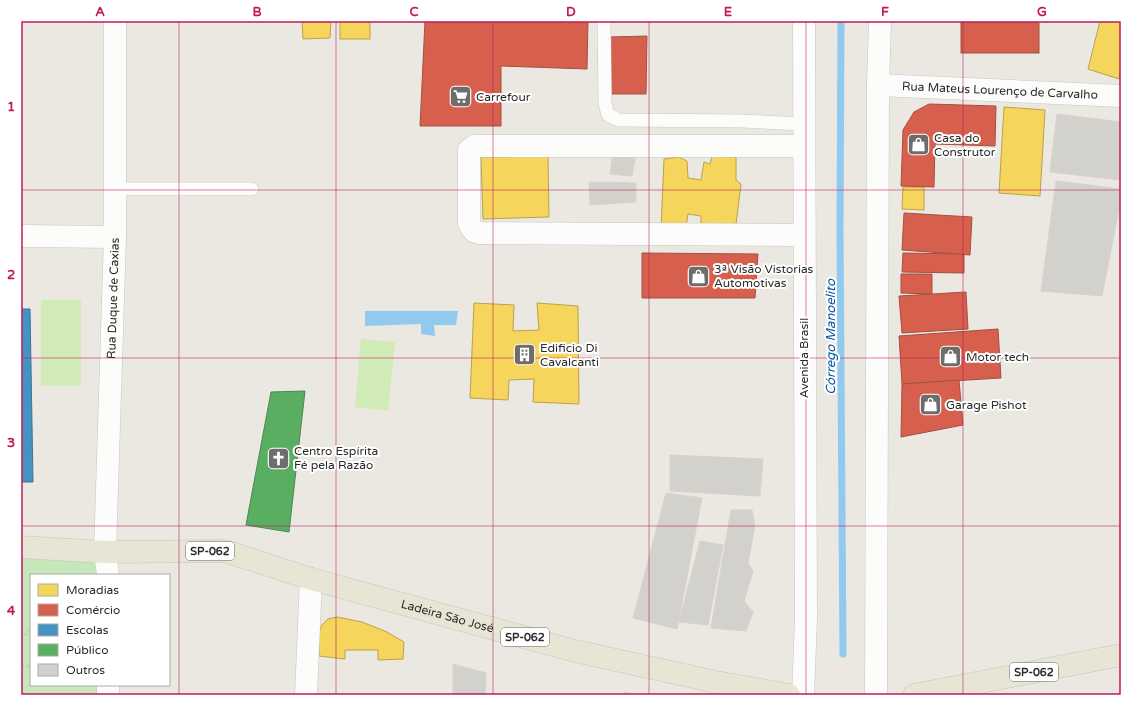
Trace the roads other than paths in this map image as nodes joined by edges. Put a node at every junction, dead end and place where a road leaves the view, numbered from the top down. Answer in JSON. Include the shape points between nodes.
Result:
{"nodes":[{"id":1,"x":115,"y":21,"type":"edge"},
{"id":2,"x":604,"y":21,"type":"edge"},
{"id":3,"x":804,"y":21,"type":"edge"},
{"id":4,"x":880,"y":21,"type":"edge"},
{"id":5,"x":878,"y":85,"type":"junction"},
{"id":6,"x":1121,"y":96,"type":"edge"},
{"id":7,"x":803,"y":135,"type":"junction"},
{"id":8,"x":115,"y":189,"type":"junction"},
{"id":9,"x":252,"y":189,"type":"dead end"},
{"id":10,"x":803,"y":235,"type":"junction"},
{"id":11,"x":21,"y":236,"type":"edge"},
{"id":12,"x":114,"y":237,"type":"junction"},
{"id":13,"x":21,"y":547,"type":"edge"},
{"id":14,"x":105,"y":552,"type":"junction"},
{"id":15,"x":108,"y":574,"type":"edge"},
{"id":16,"x":311,"y":579,"type":"junction"},
{"id":17,"x":1121,"y":655,"type":"edge"},
{"id":18,"x":961,"y":691,"type":"edge"},
{"id":19,"x":306,"y":695,"type":"edge"},
{"id":20,"x":789,"y":695,"type":"edge"},
{"id":21,"x":803,"y":695,"type":"edge"},
{"id":22,"x":876,"y":695,"type":"edge"},
{"id":23,"x":914,"y":695,"type":"edge"}],
"edges":[{"from":1,"to":8,"type":"street","name":"Rua Duque de Caxias"},
{"from":2,"to":7,"type":"lane","via":[[605,103],[608,115],[619,120],[742,121]]},
{"from":3,"to":7,"type":"street","name":"Avenida Brasil"},
{"from":4,"to":5,"type":"street"},
{"from":5,"to":6,"type":"street","name":"Rua Mateus Lourenço de Carvalho"},
{"from":5,"to":22,"type":"street"},
{"from":7,"to":10,"type":"street","name":"Avenida Brasil"},
{"from":7,"to":10,"type":"street","via":[[474,146],[469,150],[469,224],[479,233]]},
{"from":8,"to":9,"type":"lane"},
{"from":8,"to":12,"type":"street","name":"Rua Duque de Caxias"},
{"from":10,"to":21,"type":"street","name":"Avenida Brasil","via":[[806,619]]},
{"from":11,"to":12,"type":"street"},
{"from":12,"to":14,"type":"street","name":"Rua Duque de Caxias"},
{"from":13,"to":14,"type":"main road","number":"SP-062"},
{"from":14,"to":15,"type":"street","name":"Rua Duque de Caxias"},
{"from":14,"to":16,"type":"main road","name":"Ladeira São José","number":"SP-062","via":[[225,551]]},
{"from":16,"to":19,"type":"street"},
{"from":16,"to":20,"type":"main road","name":"Ladeira São José","number":"SP-062","via":[[575,651]]},
{"from":17,"to":18,"type":"main road","number":"SP-062"},
{"from":18,"to":23,"type":"main road","number":"SP-062"}]}
